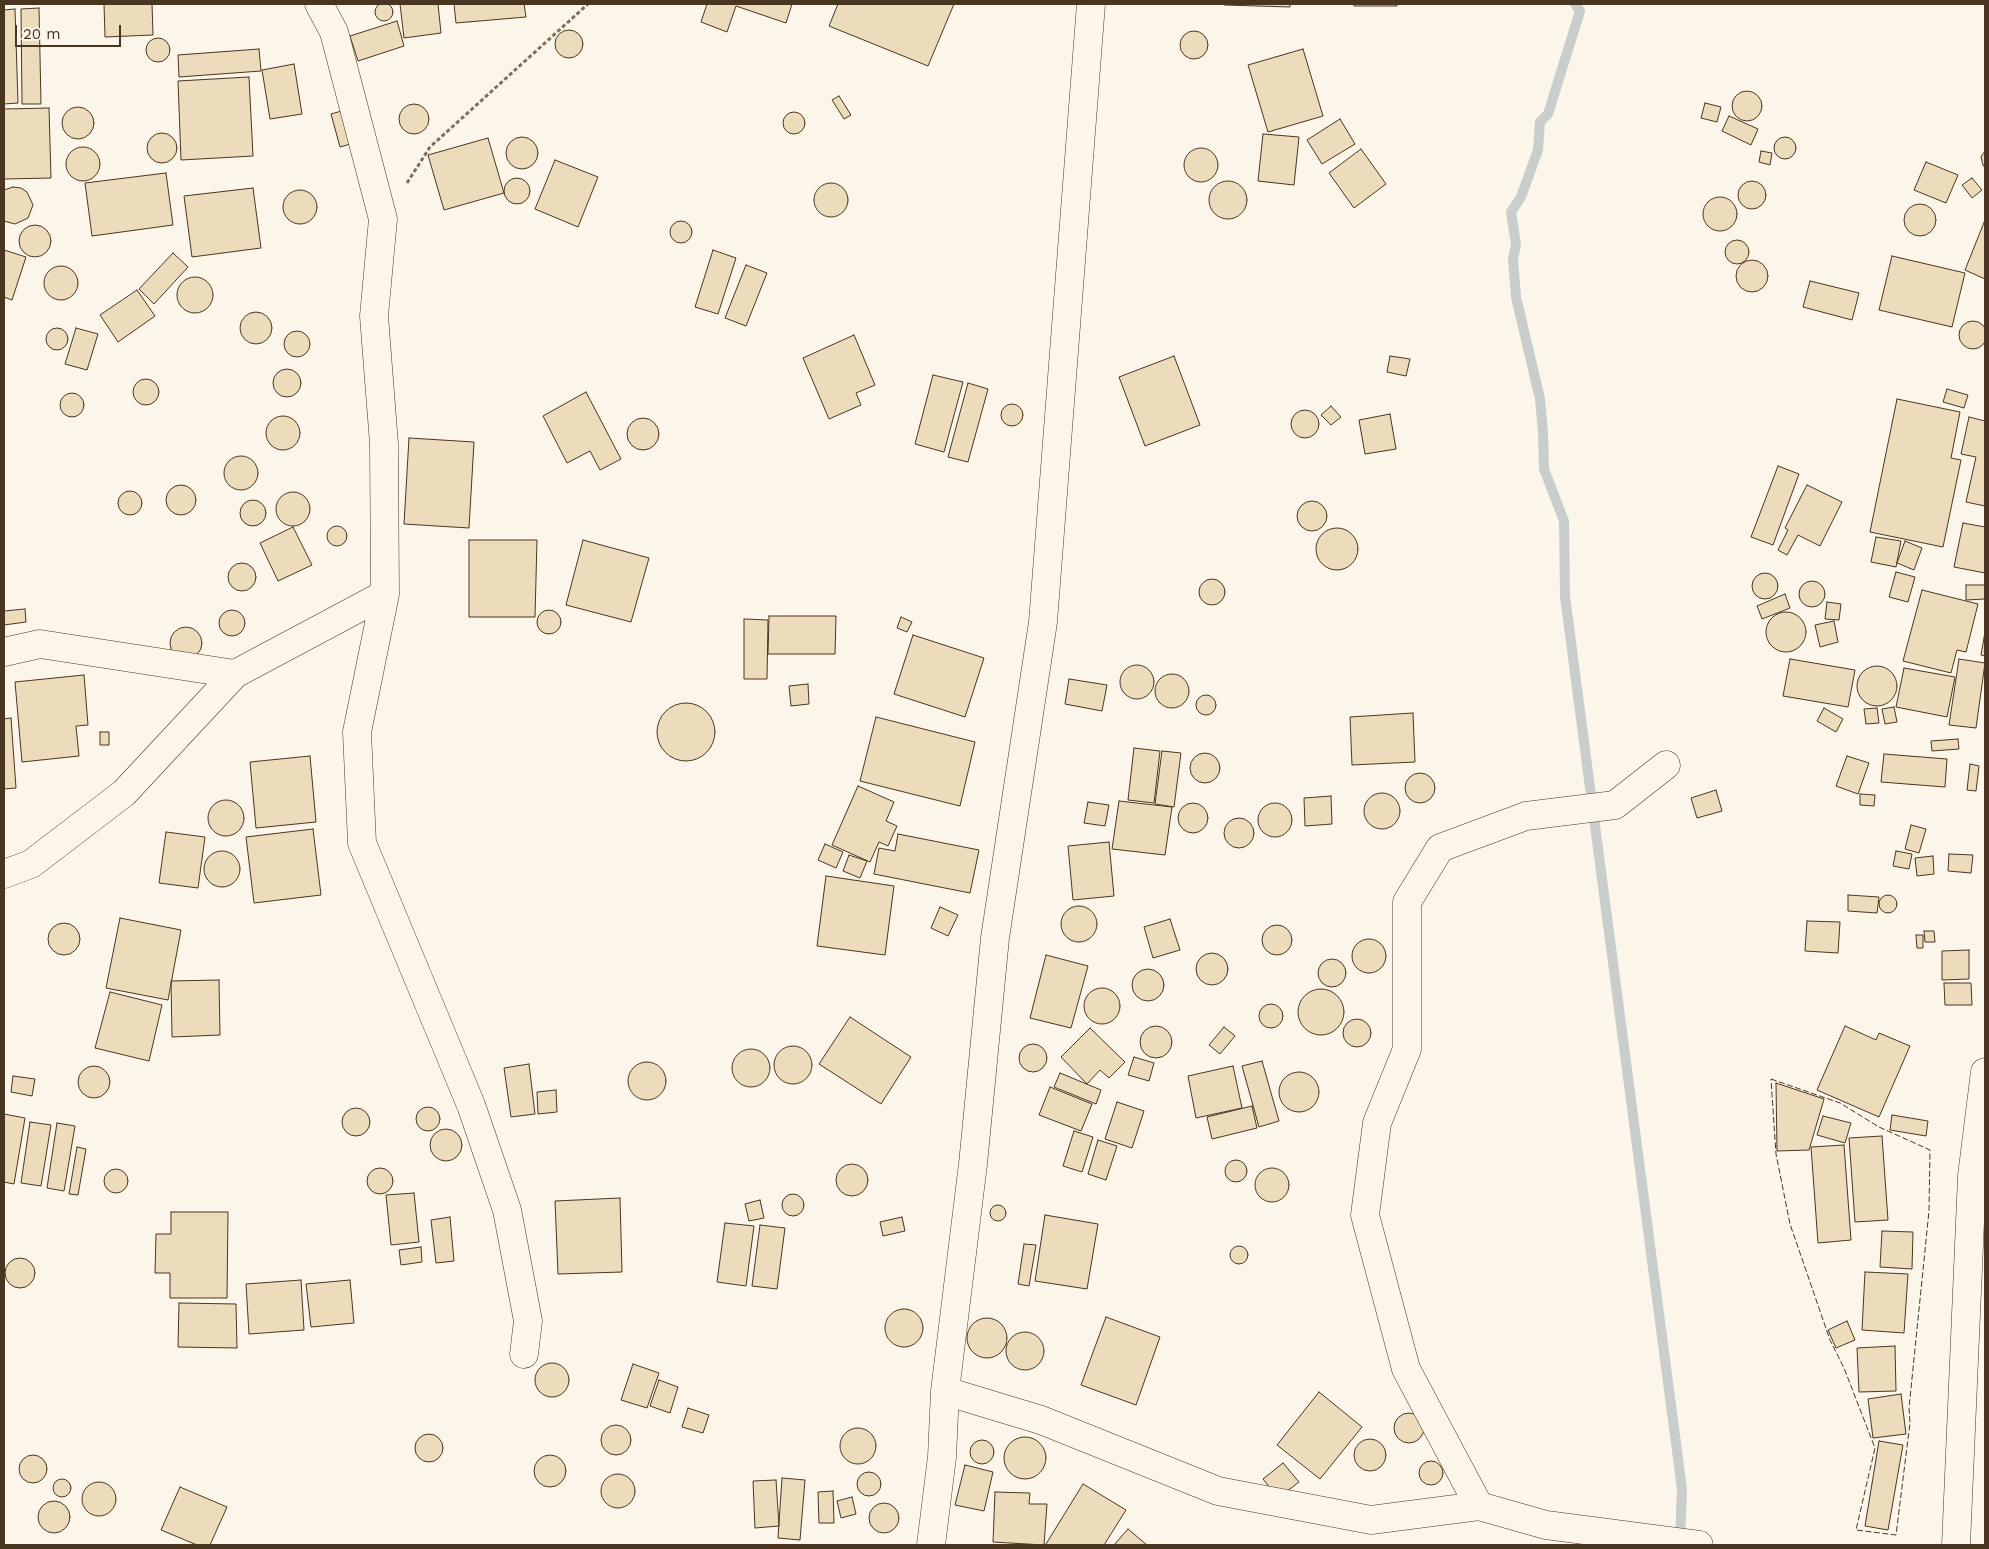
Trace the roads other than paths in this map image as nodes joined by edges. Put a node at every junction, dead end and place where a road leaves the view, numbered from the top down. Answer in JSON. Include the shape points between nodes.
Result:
{"nodes":[{"id":1,"x":319,"y":4,"type":"edge"},
{"id":2,"x":1091,"y":4,"type":"edge"},
{"id":3,"x":385,"y":594,"type":"junction"},
{"id":4,"x":4,"y":652,"type":"edge"},
{"id":5,"x":235,"y":674,"type":"junction"},
{"id":6,"x":1666,"y":766,"type":"dead end"},
{"id":7,"x":4,"y":874,"type":"edge"},
{"id":8,"x":1985,"y":1072,"type":"edge"},
{"id":9,"x":524,"y":1354,"type":"dead end"},
{"id":10,"x":945,"y":1391,"type":"junction"},
{"id":11,"x":1479,"y":1506,"type":"junction"},
{"id":12,"x":931,"y":1545,"type":"edge"},
{"id":13,"x":1699,"y":1545,"type":"edge"},
{"id":14,"x":1956,"y":1545,"type":"edge"}],
"edges":[{"from":1,"to":3,"type":"street","via":[[334,32],[383,219],[374,316],[384,444]]},
{"from":2,"to":10,"type":"street","via":[[1043,622],[995,938],[973,1164]]},
{"from":3,"to":5,"type":"street"},
{"from":3,"to":9,"type":"street","via":[[357,732],[362,843],[471,1105],[506,1210],[528,1321]]},
{"from":4,"to":5,"type":"street","via":[[40,644]]},
{"from":5,"to":7,"type":"street","via":[[124,793],[31,864]]},
{"from":6,"to":11,"type":"street","via":[[1615,805],[1526,816],[1440,848],[1407,902],[1407,1050],[1377,1123],[1365,1215],[1406,1369]]},
{"from":8,"to":14,"type":"street","via":[[1972,1176]]},
{"from":10,"to":11,"type":"street","via":[[1041,1420],[1218,1491],[1371,1520]]},
{"from":10,"to":12,"type":"street","via":[[942,1457]]},
{"from":11,"to":13,"type":"street","via":[[1546,1525]]}]}
